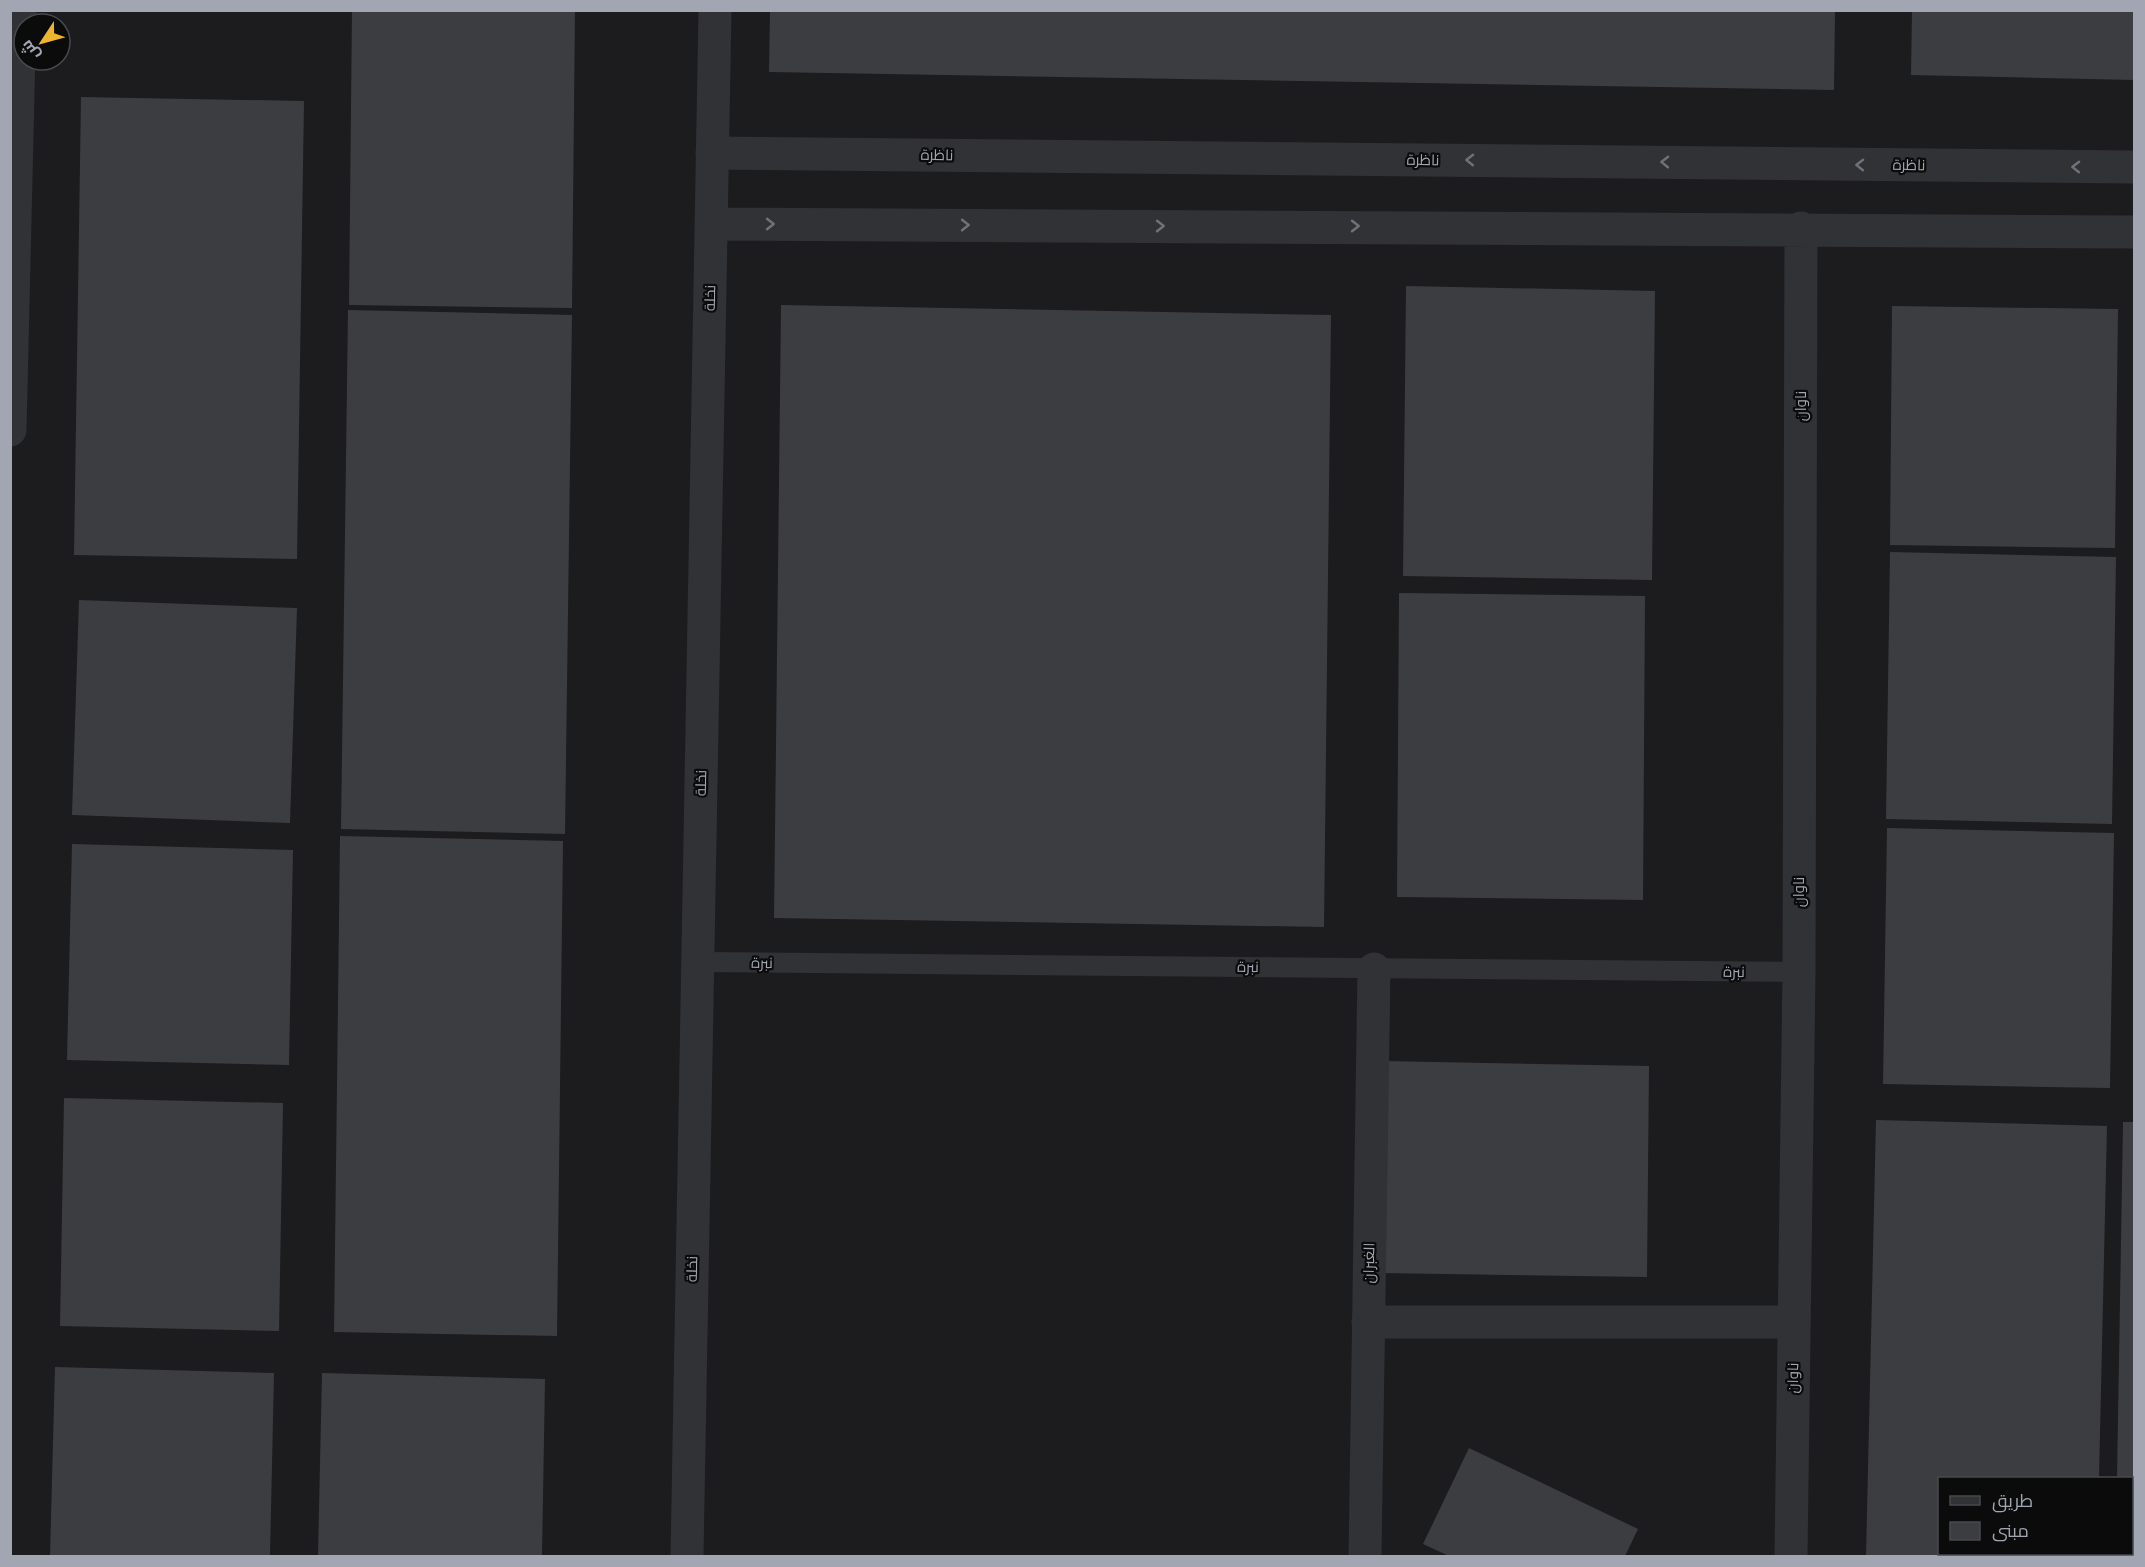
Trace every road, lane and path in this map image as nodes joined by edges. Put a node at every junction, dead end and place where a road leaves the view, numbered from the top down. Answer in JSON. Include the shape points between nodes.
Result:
{"nodes":[{"id":1,"x":20,"y":10,"type":"edge"},
{"id":2,"x":715,"y":10,"type":"edge"},
{"id":3,"x":14,"y":82,"type":"edge"},
{"id":4,"x":712,"y":153,"type":"junction"},
{"id":5,"x":14,"y":164,"type":"edge"},
{"id":6,"x":2134,"y":167,"type":"edge"},
{"id":7,"x":711,"y":224,"type":"junction"},
{"id":8,"x":1801,"y":228,"type":"junction"},
{"id":9,"x":2134,"y":232,"type":"edge"},
{"id":10,"x":10,"y":430,"type":"edge"},
{"id":11,"x":698,"y":962,"type":"junction"},
{"id":12,"x":1374,"y":969,"type":"junction"},
{"id":13,"x":1799,"y":972,"type":"junction"},
{"id":14,"x":1368,"y":1322,"type":"junction"},
{"id":15,"x":1794,"y":1322,"type":"junction"},
{"id":16,"x":687,"y":1557,"type":"edge"},
{"id":17,"x":1365,"y":1557,"type":"edge"},
{"id":18,"x":1791,"y":1557,"type":"edge"}],
"edges":[{"from":1,"to":3,"type":"street"},
{"from":2,"to":4,"type":"street","name":"نخلة"},
{"from":3,"to":5,"type":"street"},
{"from":6,"to":4,"type":"street","name":"ناظرة","one_way":true},
{"from":4,"to":7,"type":"street","name":"نخلة"},
{"from":5,"to":10,"type":"street"},
{"from":7,"to":8,"type":"street","one_way":true},
{"from":7,"to":11,"type":"street","name":"نخلة"},
{"from":8,"to":9,"type":"street"},
{"from":8,"to":13,"type":"street","name":"ناوان"},
{"from":11,"to":12,"type":"lane","name":"نبرة"},
{"from":11,"to":16,"type":"street","name":"نخلة"},
{"from":12,"to":13,"type":"lane","name":"نبرة"},
{"from":12,"to":14,"type":"street","name":"الغبران"},
{"from":13,"to":15,"type":"street","name":"ناوان"},
{"from":14,"to":15,"type":"street"},
{"from":14,"to":17,"type":"street","name":"الغبران"},
{"from":15,"to":18,"type":"street","name":"ناوان"}]}
